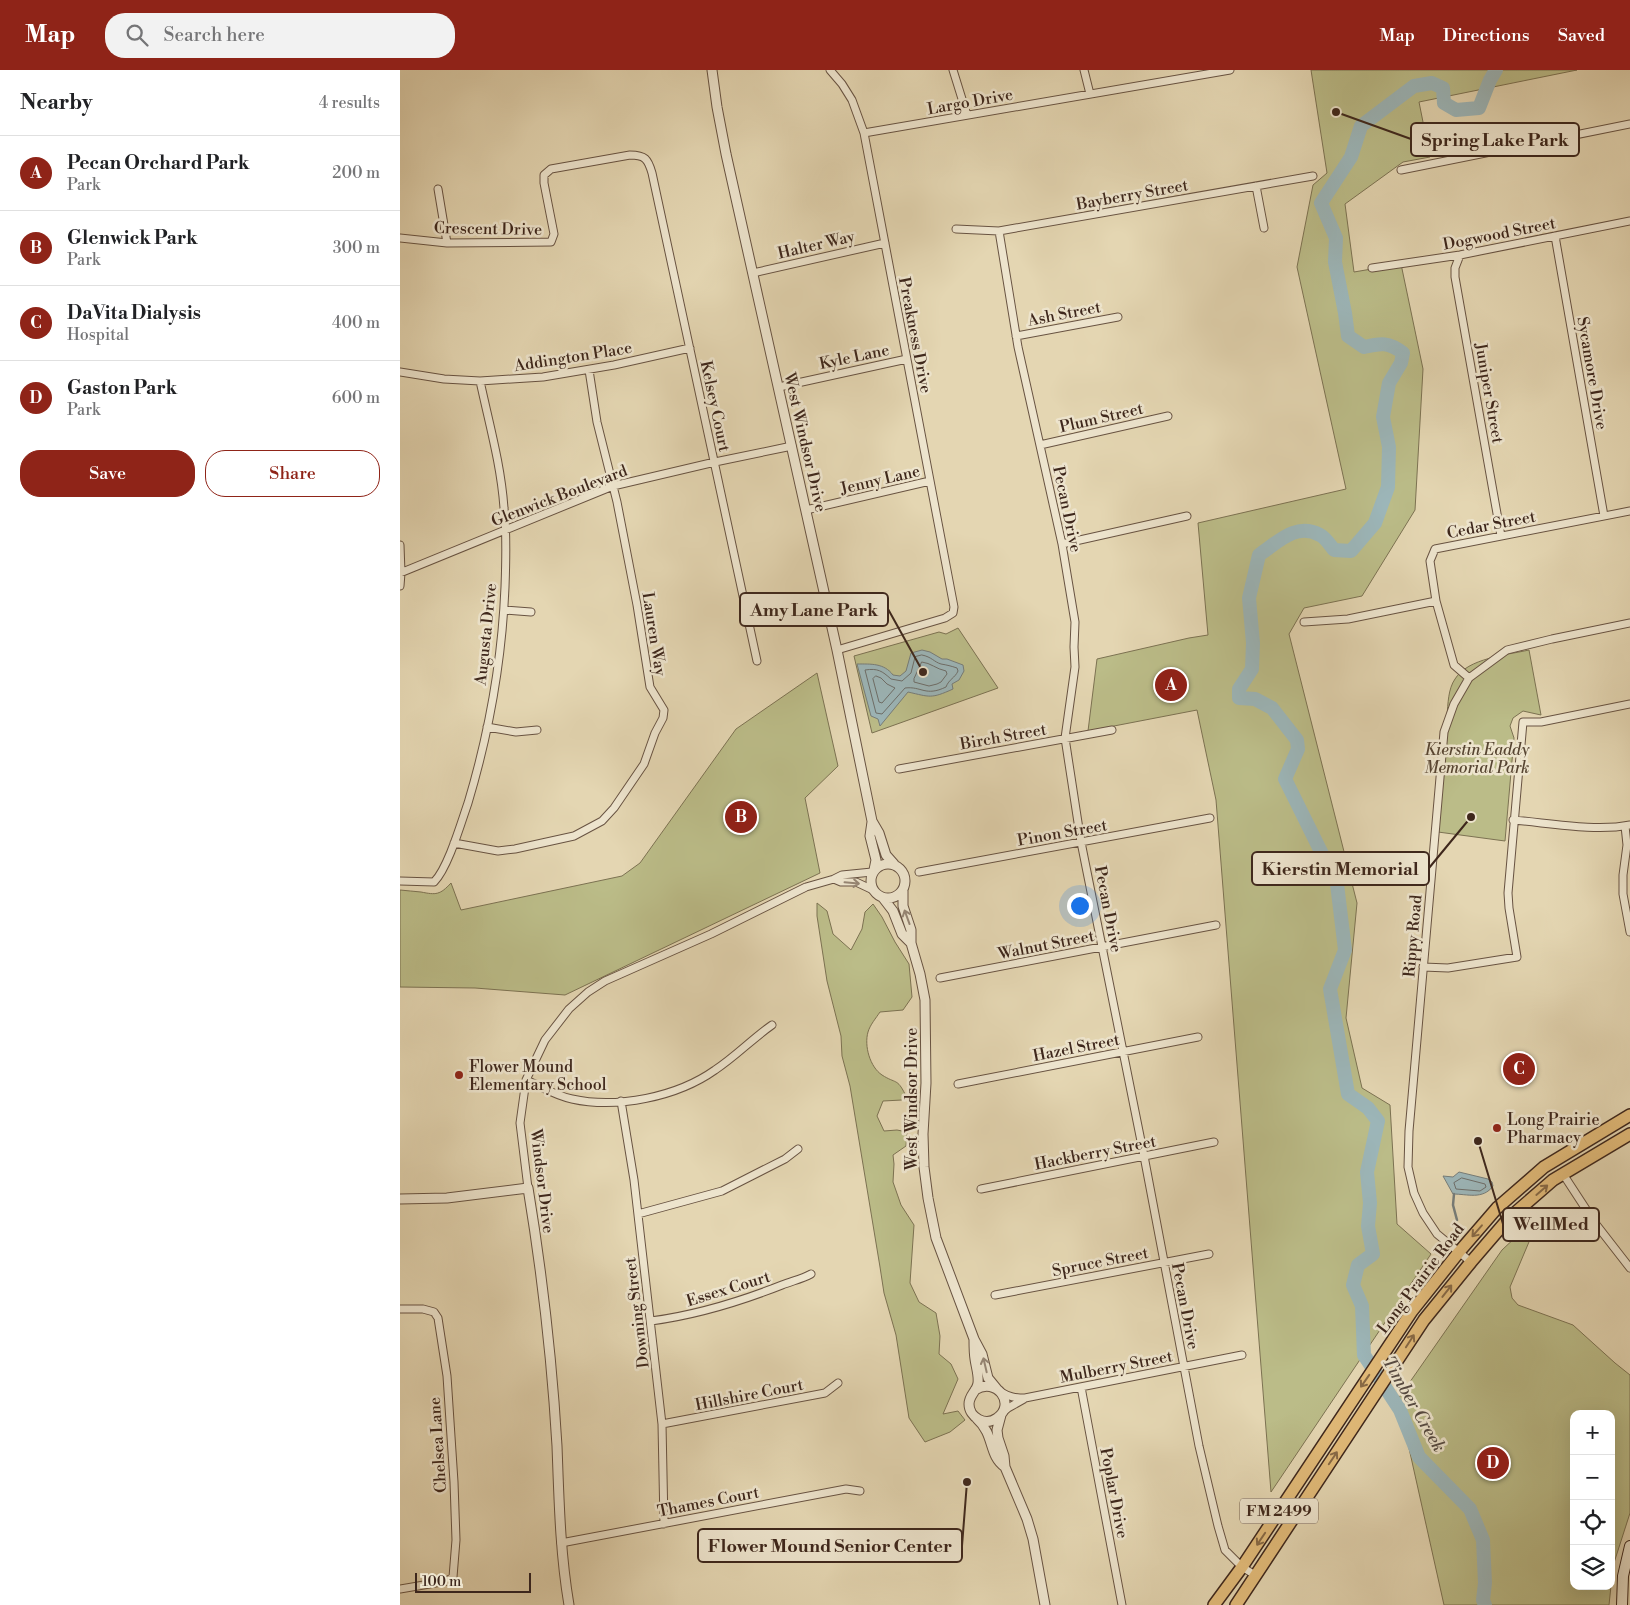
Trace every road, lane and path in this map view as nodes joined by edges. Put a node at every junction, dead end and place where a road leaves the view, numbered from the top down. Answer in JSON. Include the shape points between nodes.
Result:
{"nodes":[{"id":1,"x":712,"y":70,"type":"edge"},
{"id":2,"x":830,"y":70,"type":"edge"},
{"id":3,"x":953,"y":70,"type":"edge"},
{"id":4,"x":1084,"y":70,"type":"edge"},
{"id":5,"x":1230,"y":70,"type":"edge"},
{"id":6,"x":1090,"y":94,"type":"junction"},
{"id":7,"x":967,"y":115,"type":"junction"},
{"id":8,"x":1630,"y":124,"type":"edge"},
{"id":9,"x":864,"y":133,"type":"junction"},
{"id":10,"x":646,"y":158,"type":"joint"},
{"id":11,"x":1401,"y":170,"type":"dead end"},
{"id":12,"x":1313,"y":176,"type":"dead end"},
{"id":13,"x":1256,"y":186,"type":"junction"},
{"id":14,"x":438,"y":189,"type":"dead end"},
{"id":15,"x":1630,"y":221,"type":"edge"},
{"id":16,"x":1264,"y":228,"type":"dead end"},
{"id":17,"x":956,"y":229,"type":"dead end"},
{"id":18,"x":999,"y":231,"type":"junction"},
{"id":19,"x":1555,"y":236,"type":"junction"},
{"id":20,"x":400,"y":238,"type":"edge"},
{"id":21,"x":447,"y":243,"type":"junction"},
{"id":22,"x":885,"y":243,"type":"junction"},
{"id":23,"x":1460,"y":255,"type":"junction"},
{"id":24,"x":1372,"y":268,"type":"dead end"},
{"id":25,"x":753,"y":273,"type":"junction"},
{"id":26,"x":1118,"y":317,"type":"dead end"},
{"id":27,"x":1016,"y":336,"type":"junction"},
{"id":28,"x":690,"y":348,"type":"junction"},
{"id":29,"x":907,"y":359,"type":"junction"},
{"id":30,"x":589,"y":370,"type":"junction"},
{"id":31,"x":400,"y":372,"type":"edge"},
{"id":32,"x":480,"y":381,"type":"junction"},
{"id":33,"x":779,"y":387,"type":"junction"},
{"id":34,"x":1168,"y":416,"type":"dead end"},
{"id":35,"x":1040,"y":445,"type":"junction"},
{"id":36,"x":792,"y":446,"type":"junction"},
{"id":37,"x":714,"y":462,"type":"junction"},
{"id":38,"x":930,"y":481,"type":"junction"},
{"id":39,"x":613,"y":486,"type":"junction"},
{"id":40,"x":806,"y":510,"type":"junction"},
{"id":41,"x":1630,"y":511,"type":"edge"},
{"id":42,"x":1187,"y":516,"type":"dead end"},
{"id":43,"x":1604,"y":516,"type":"junction"},
{"id":44,"x":506,"y":529,"type":"junction"},
{"id":45,"x":1501,"y":536,"type":"junction"},
{"id":46,"x":1062,"y":544,"type":"junction"},
{"id":47,"x":400,"y":545,"type":"edge"},
{"id":48,"x":401,"y":573,"type":"edge"},
{"id":49,"x":400,"y":586,"type":"edge"},
{"id":50,"x":1436,"y":601,"type":"junction"},
{"id":51,"x":504,"y":610,"type":"junction"},
{"id":52,"x":531,"y":612,"type":"dead end"},
{"id":53,"x":1304,"y":622,"type":"dead end"},
{"id":54,"x":1630,"y":623,"type":"edge"},
{"id":55,"x":837,"y":650,"type":"junction"},
{"id":56,"x":757,"y":661,"type":"dead end"},
{"id":57,"x":1469,"y":678,"type":"junction"},
{"id":58,"x":1630,"y":704,"type":"edge"},
{"id":59,"x":488,"y":727,"type":"junction"},
{"id":60,"x":536,"y":730,"type":"dead end"},
{"id":61,"x":1112,"y":730,"type":"dead end"},
{"id":62,"x":1065,"y":738,"type":"junction"},
{"id":63,"x":899,"y":768,"type":"dead end"},
{"id":64,"x":1210,"y":818,"type":"dead end"},
{"id":65,"x":1513,"y":820,"type":"junction"},
{"id":66,"x":872,"y":821,"type":"junction"},
{"id":67,"x":1627,"y":826,"type":"edge"},
{"id":68,"x":1082,"y":842,"type":"junction"},
{"id":69,"x":454,"y":843,"type":"junction"},
{"id":70,"x":894,"y":864,"type":"junction"},
{"id":71,"x":873,"y":871,"type":"junction"},
{"id":72,"x":919,"y":872,"type":"dead end"},
{"id":73,"x":834,"y":879,"type":"junction"},
{"id":74,"x":400,"y":881,"type":"edge"},
{"id":75,"x":873,"y":890,"type":"junction"},
{"id":76,"x":903,"y":891,"type":"junction"},
{"id":77,"x":883,"y":898,"type":"junction"},
{"id":78,"x":1216,"y":925,"type":"dead end"},
{"id":79,"x":1630,"y":932,"type":"edge"},
{"id":80,"x":911,"y":943,"type":"junction"},
{"id":81,"x":1102,"y":947,"type":"junction"},
{"id":82,"x":1423,"y":968,"type":"junction"},
{"id":83,"x":940,"y":978,"type":"dead end"},
{"id":84,"x":772,"y":1025,"type":"dead end"},
{"id":85,"x":1198,"y":1037,"type":"dead end"},
{"id":86,"x":1123,"y":1052,"type":"junction"},
{"id":87,"x":526,"y":1080,"type":"junction"},
{"id":88,"x":958,"y":1084,"type":"dead end"},
{"id":89,"x":621,"y":1101,"type":"junction"},
{"id":90,"x":1630,"y":1115,"type":"edge"},
{"id":91,"x":1630,"y":1134,"type":"edge"},
{"id":92,"x":1214,"y":1142,"type":"dead end"},
{"id":93,"x":798,"y":1149,"type":"dead end"},
{"id":94,"x":1144,"y":1156,"type":"junction"},
{"id":95,"x":1563,"y":1174,"type":"junction"},
{"id":96,"x":528,"y":1188,"type":"junction"},
{"id":97,"x":980,"y":1189,"type":"dead end"},
{"id":98,"x":400,"y":1199,"type":"edge"},
{"id":99,"x":638,"y":1214,"type":"junction"},
{"id":100,"x":1459,"y":1252,"type":"junction"},
{"id":101,"x":1209,"y":1254,"type":"dead end"},
{"id":102,"x":1164,"y":1262,"type":"junction"},
{"id":103,"x":1471,"y":1262,"type":"junction"},
{"id":104,"x":1630,"y":1268,"type":"edge"},
{"id":105,"x":811,"y":1274,"type":"dead end"},
{"id":106,"x":995,"y":1294,"type":"dead end"},
{"id":107,"x":400,"y":1308,"type":"edge"},
{"id":108,"x":651,"y":1321,"type":"junction"},
{"id":109,"x":974,"y":1339,"type":"junction"},
{"id":110,"x":1242,"y":1355,"type":"dead end"},
{"id":111,"x":1184,"y":1367,"type":"junction"},
{"id":112,"x":838,"y":1383,"type":"dead end"},
{"id":113,"x":1081,"y":1387,"type":"junction"},
{"id":114,"x":975,"y":1390,"type":"junction"},
{"id":115,"x":998,"y":1390,"type":"junction"},
{"id":116,"x":1025,"y":1398,"type":"junction"},
{"id":117,"x":1001,"y":1415,"type":"junction"},
{"id":118,"x":978,"y":1419,"type":"junction"},
{"id":119,"x":662,"y":1424,"type":"junction"},
{"id":120,"x":1005,"y":1467,"type":"junction"},
{"id":121,"x":860,"y":1491,"type":"dead end"},
{"id":122,"x":664,"y":1524,"type":"junction"},
{"id":123,"x":561,"y":1544,"type":"junction"},
{"id":124,"x":1630,"y":1546,"type":"edge"},
{"id":125,"x":1242,"y":1567,"type":"junction"},
{"id":126,"x":1255,"y":1576,"type":"junction"},
{"id":127,"x":400,"y":1589,"type":"edge"},
{"id":128,"x":569,"y":1605,"type":"edge"},
{"id":129,"x":1045,"y":1605,"type":"edge"},
{"id":130,"x":1122,"y":1605,"type":"edge"},
{"id":131,"x":1214,"y":1605,"type":"edge"},
{"id":132,"x":1236,"y":1605,"type":"edge"},
{"id":133,"x":1622,"y":1605,"type":"edge"}],
"edges":[{"from":1,"to":25,"type":"street","name":"West Windsor Drive"},
{"from":2,"to":9,"type":"street","name":"Preakness Drive","via":[[852,100]]},
{"from":3,"to":7,"type":"street"},
{"from":4,"to":6,"type":"street"},
{"from":5,"to":6,"type":"street","name":"Largo Drive"},
{"from":6,"to":7,"type":"street","name":"Largo Drive"},
{"from":7,"to":9,"type":"street","name":"Largo Drive"},
{"from":8,"to":11,"type":"street"},
{"from":9,"to":22,"type":"street","name":"Preakness Drive"},
{"from":10,"to":21,"type":"street","name":"Crescent Drive","via":[[630,155],[551,169],[544,175],[554,234],[551,242]]},
{"from":10,"to":28,"type":"street","name":"Kelsey Court"},
{"from":12,"to":13,"type":"street","name":"Bayberry Street"},
{"from":13,"to":16,"type":"street"},
{"from":13,"to":18,"type":"street","name":"Bayberry Street"},
{"from":14,"to":21,"type":"street"},
{"from":15,"to":19,"type":"street","name":"Dogwood Street"},
{"from":17,"to":18,"type":"street","name":"Bayberry Street"},
{"from":18,"to":27,"type":"street","name":"Pecan Drive"},
{"from":19,"to":23,"type":"street","name":"Dogwood Street"},
{"from":19,"to":43,"type":"street","name":"Sycamore Drive"},
{"from":20,"to":21,"type":"street","name":"Crescent Drive"},
{"from":22,"to":25,"type":"street","name":"Halter Way"},
{"from":22,"to":29,"type":"street","name":"Preakness Drive"},
{"from":23,"to":24,"type":"street","name":"Dogwood Street"},
{"from":23,"to":45,"type":"street","name":"Juniper Street","via":[[1454,268],[1455,277]]},
{"from":25,"to":33,"type":"street","name":"West Windsor Drive"},
{"from":26,"to":27,"type":"street","name":"Ash Street"},
{"from":27,"to":35,"type":"street","name":"Pecan Drive"},
{"from":28,"to":30,"type":"street","name":"Addington Place"},
{"from":28,"to":37,"type":"street","name":"Kelsey Court"},
{"from":29,"to":33,"type":"street","name":"Kyle Lane"},
{"from":29,"to":38,"type":"street","name":"Preakness Drive"},
{"from":30,"to":32,"type":"street","name":"Addington Place"},
{"from":30,"to":39,"type":"street","name":"Lauren Way","via":[[597,422]]},
{"from":31,"to":32,"type":"street","name":"Addington Place"},
{"from":32,"to":44,"type":"street","name":"Augusta Drive","via":[[496,455]]},
{"from":33,"to":36,"type":"street","name":"West Windsor Drive"},
{"from":34,"to":35,"type":"street","name":"Plum Street"},
{"from":35,"to":46,"type":"street","name":"Pecan Drive"},
{"from":36,"to":37,"type":"street","name":"Glenwick Boulevard"},
{"from":36,"to":40,"type":"street","name":"West Windsor Drive"},
{"from":37,"to":39,"type":"street","name":"Glenwick Boulevard"},
{"from":37,"to":56,"type":"street","name":"Kelsey Court"},
{"from":38,"to":40,"type":"street","name":"Jenny Lane"},
{"from":38,"to":55,"type":"street","name":"Preakness Drive","via":[[953,613]]},
{"from":39,"to":44,"type":"street","name":"Glenwick Boulevard"},
{"from":39,"to":69,"type":"street","name":"Lauren Way","via":[[650,687],[664,710],[644,764],[602,821],[574,836],[498,851]]},
{"from":40,"to":55,"type":"street","name":"West Windsor Drive"},
{"from":41,"to":43,"type":"street","name":"Cedar Street"},
{"from":42,"to":46,"type":"street"},
{"from":43,"to":45,"type":"street","name":"Cedar Street"},
{"from":44,"to":48,"type":"street","name":"Glenwick Boulevard"},
{"from":44,"to":51,"type":"street","name":"Augusta Drive"},
{"from":45,"to":50,"type":"street","name":"Cedar Street","via":[[1435,549],[1430,561]]},
{"from":46,"to":62,"type":"street","name":"Pecan Drive","via":[[1076,630],[1075,667]]},
{"from":47,"to":48,"type":"street"},
{"from":48,"to":49,"type":"street"},
{"from":50,"to":53,"type":"street","via":[[1348,619]]},
{"from":50,"to":57,"type":"street","name":"Cedar Street","via":[[1454,665]]},
{"from":51,"to":52,"type":"street"},
{"from":51,"to":59,"type":"street","name":"Augusta Drive"},
{"from":54,"to":57,"type":"street","name":"Rippy Road","via":[[1507,650]]},
{"from":55,"to":66,"type":"street","name":"West Windsor Drive"},
{"from":57,"to":82,"type":"street","name":"Rippy Road","via":[[1454,704],[1444,732]]},
{"from":58,"to":65,"type":"street","via":[[1541,722],[1523,722]]},
{"from":59,"to":60,"type":"street","via":[[516,732]]},
{"from":59,"to":69,"type":"street","name":"Augusta Drive"},
{"from":61,"to":62,"type":"street","name":"Birch Street"},
{"from":62,"to":63,"type":"street","name":"Birch Street"},
{"from":62,"to":68,"type":"street","name":"Pecan Drive"},
{"from":64,"to":68,"type":"street","name":"Pinon Street"},
{"from":65,"to":67,"type":"street","via":[[1602,828]]},
{"from":65,"to":82,"type":"street","via":[[1508,893],[1516,957],[1448,968]]},
{"from":66,"to":70,"type":"street","name":"West Windsor Drive","via":[[886,855]]},
{"from":66,"to":71,"type":"street","name":"West Windsor Drive","via":[[870,836],[876,860]]},
{"from":67,"to":79,"type":"street","via":[[1623,894]]},
{"from":68,"to":72,"type":"street","name":"Pinon Street"},
{"from":68,"to":81,"type":"street","name":"Pecan Drive"},
{"from":69,"to":74,"type":"street","name":"Augusta Drive","via":[[434,882]]},
{"from":70,"to":71,"type":"street","via":[[885,864]]},
{"from":70,"to":76,"type":"street","name":"West Windsor Drive","via":[[905,875]]},
{"from":71,"to":73,"type":"street","name":"Windsor Drive"},
{"from":71,"to":75,"type":"street","name":"West Windsor Drive"},
{"from":73,"to":75,"type":"street","name":"Windsor Drive","one_way":true,"via":[[856,882]]},
{"from":73,"to":87,"type":"street","name":"Windsor Drive","via":[[806,887],[588,992],[569,1009],[545,1040]]},
{"from":75,"to":77,"type":"street","name":"West Windsor Drive"},
{"from":76,"to":77,"type":"street","via":[[892,898]]},
{"from":80,"to":76,"type":"street","name":"West Windsor Drive","one_way":true},
{"from":77,"to":80,"type":"street","name":"West Windsor Drive","via":[[893,911],[902,934]]},
{"from":78,"to":81,"type":"street","name":"Walnut Street"},
{"from":80,"to":109,"type":"street","name":"West Windsor Drive","via":[[925,1000],[923,1134],[928,1198],[936,1238]]},
{"from":81,"to":83,"type":"street","name":"Walnut Street"},
{"from":81,"to":86,"type":"street","name":"Pecan Drive"},
{"from":82,"to":100,"type":"street","name":"Rippy Road","via":[[1408,1167],[1423,1213],[1437,1234]]},
{"from":84,"to":89,"type":"street","via":[[713,1072],[683,1087],[642,1100]]},
{"from":85,"to":86,"type":"street","name":"Hazel Street"},
{"from":86,"to":88,"type":"street","name":"Hazel Street"},
{"from":86,"to":94,"type":"street","name":"Pecan Drive"},
{"from":87,"to":89,"type":"street","via":[[571,1099]]},
{"from":87,"to":96,"type":"street","name":"Windsor Drive","via":[[520,1123]]},
{"from":89,"to":99,"type":"street","name":"Downing Street"},
{"from":90,"to":100,"type":"main road","name":"Long Prairie Road","number":"FM 2499","one_way":true,"via":[[1544,1167],[1496,1208]]},
{"from":91,"to":95,"type":"main road","name":"Long Prairie Road","number":"FM 2499"},
{"from":92,"to":94,"type":"street","name":"Hackberry Street"},
{"from":93,"to":99,"type":"street","via":[[722,1191]]},
{"from":94,"to":97,"type":"street","name":"Hackberry Street"},
{"from":94,"to":102,"type":"street","name":"Pecan Drive"},
{"from":103,"to":95,"type":"main road","name":"Long Prairie Road","number":"FM 2499","one_way":true,"via":[[1508,1219]]},
{"from":95,"to":104,"type":"street"},
{"from":96,"to":98,"type":"street","via":[[447,1198]]},
{"from":96,"to":123,"type":"street","name":"Windsor Drive","via":[[552,1382]]},
{"from":99,"to":108,"type":"street","name":"Downing Street"},
{"from":100,"to":103,"type":"street","name":"Rippy Road"},
{"from":100,"to":125,"type":"main road","name":"Long Prairie Road","number":"FM 2499","one_way":true,"via":[[1412,1311]]},
{"from":101,"to":102,"type":"street","name":"Spruce Street"},
{"from":102,"to":106,"type":"street","name":"Spruce Street"},
{"from":102,"to":111,"type":"street","name":"Pecan Drive"},
{"from":126,"to":103,"type":"main road","name":"Long Prairie Road","number":"FM 2499","one_way":true,"via":[[1424,1320]]},
{"from":105,"to":108,"type":"street","name":"Essex Court","via":[[717,1308]]},
{"from":107,"to":127,"type":"street","name":"Chelsea Lane","via":[[423,1308],[434,1312],[438,1318],[447,1376],[456,1540],[453,1577],[447,1581]]},
{"from":108,"to":119,"type":"street","name":"Downing Street"},
{"from":109,"to":114,"type":"street","name":"West Windsor Drive","via":[[978,1382]]},
{"from":115,"to":109,"type":"street","name":"West Windsor Drive","one_way":true,"via":[[988,1378]]},
{"from":110,"to":111,"type":"street","name":"Mulberry Street"},
{"from":111,"to":113,"type":"street","name":"Mulberry Street"},
{"from":111,"to":125,"type":"street","name":"Pecan Drive","via":[[1218,1526],[1225,1550]]},
{"from":112,"to":119,"type":"street","name":"Hillshire Court","via":[[824,1393]]},
{"from":113,"to":116,"type":"street","name":"Mulberry Street"},
{"from":113,"to":130,"type":"street","name":"Poplar Drive"},
{"from":114,"to":115,"type":"street","via":[[990,1386]]},
{"from":114,"to":118,"type":"street","name":"West Windsor Drive","via":[[969,1406]]},
{"from":115,"to":116,"type":"street","name":"Mulberry Street","via":[[1010,1397]]},
{"from":115,"to":117,"type":"street","name":"West Windsor Drive","via":[[1005,1404]]},
{"from":116,"to":117,"type":"street","name":"Mulberry Street"},
{"from":117,"to":118,"type":"street","via":[[994,1421]]},
{"from":117,"to":120,"type":"street","name":"West Windsor Drive","via":[[997,1430]]},
{"from":118,"to":120,"type":"street","name":"West Windsor Drive","via":[[988,1432],[997,1461]]},
{"from":119,"to":122,"type":"street","name":"Downing Street"},
{"from":120,"to":129,"type":"street","name":"West Windsor Drive","via":[[1027,1519]]},
{"from":121,"to":122,"type":"street","name":"Thames Court","via":[[846,1489]]},
{"from":122,"to":123,"type":"street","name":"Thames Court"},
{"from":123,"to":128,"type":"street","name":"Windsor Drive"},
{"from":124,"to":133,"type":"main road","via":[[1623,1576]]},
{"from":125,"to":126,"type":"street","name":"Pecan Drive"},
{"from":125,"to":131,"type":"main road","name":"Long Prairie Road","number":"FM 2499"},
{"from":126,"to":132,"type":"main road","name":"Long Prairie Road","number":"FM 2499"}]}
